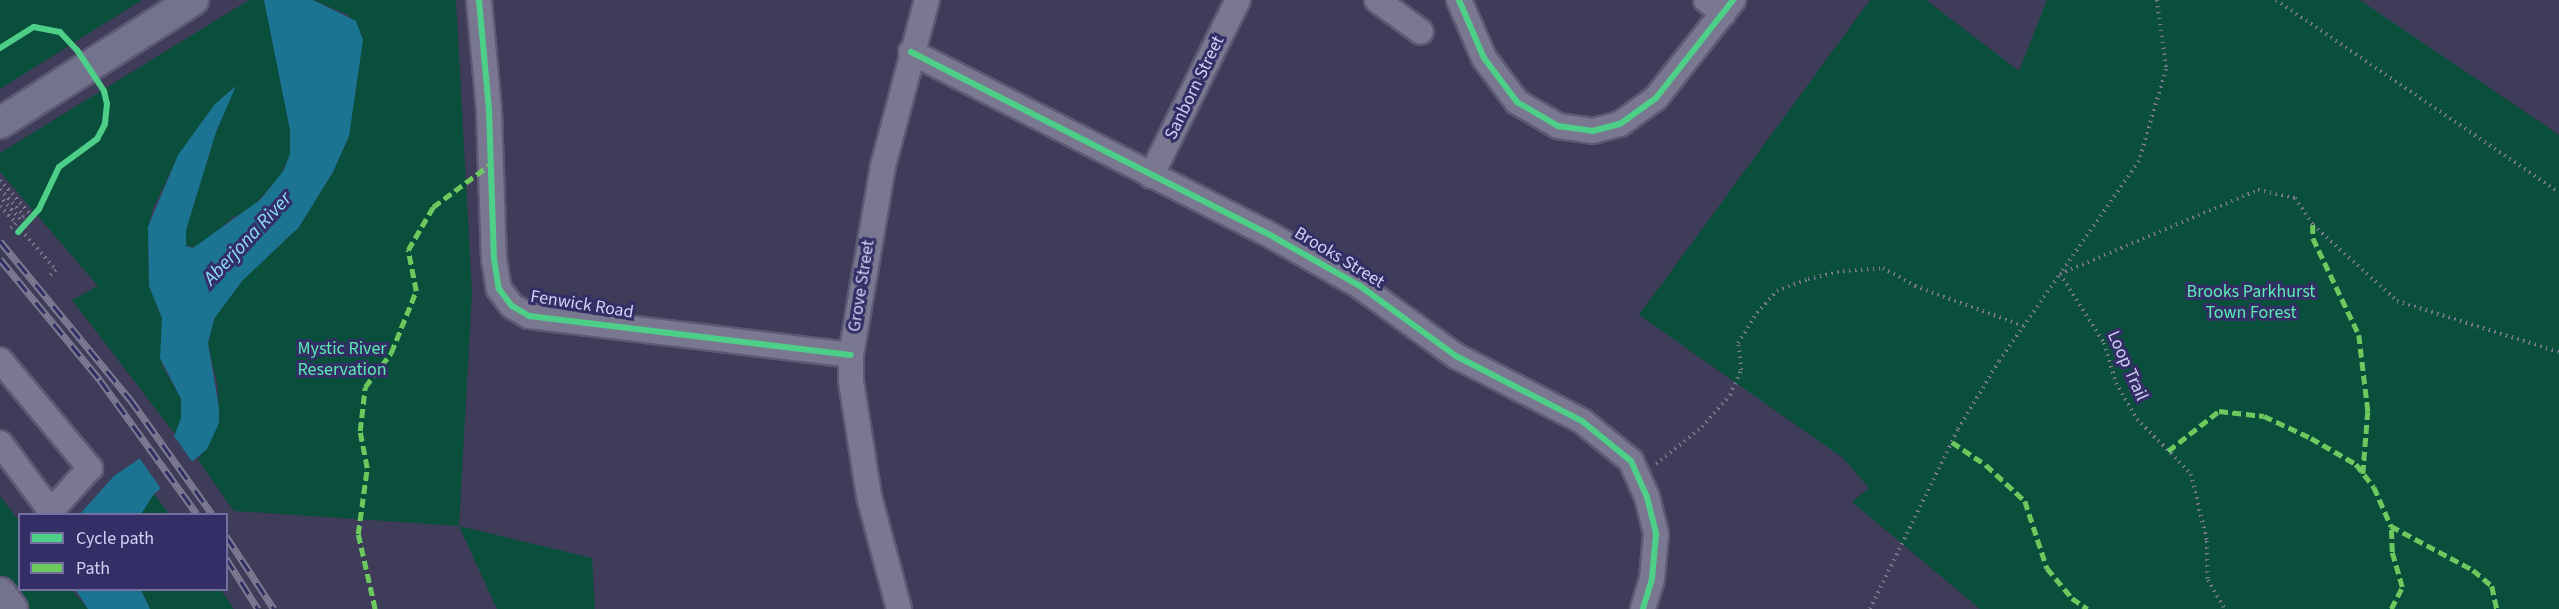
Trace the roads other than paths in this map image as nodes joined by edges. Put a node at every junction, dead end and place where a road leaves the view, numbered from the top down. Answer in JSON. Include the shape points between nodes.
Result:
{"nodes":[{"id":1,"x":193,"y":0,"type":"edge"},
{"id":2,"x":479,"y":0,"type":"edge"},
{"id":3,"x":927,"y":0,"type":"edge"},
{"id":4,"x":1238,"y":0,"type":"edge"},
{"id":5,"x":1377,"y":0,"type":"edge"},
{"id":6,"x":1459,"y":0,"type":"edge"},
{"id":7,"x":1720,"y":5,"type":"edge"},
{"id":8,"x":1421,"y":32,"type":"dead end"},
{"id":9,"x":911,"y":52,"type":"junction"},
{"id":10,"x":0,"y":123,"type":"edge"},
{"id":11,"x":1151,"y":176,"type":"junction"},
{"id":12,"x":851,"y":356,"type":"junction"},
{"id":13,"x":0,"y":360,"type":"edge"},
{"id":14,"x":0,"y":443,"type":"edge"},
{"id":15,"x":53,"y":512,"type":"edge"},
{"id":16,"x":899,"y":609,"type":"edge"},
{"id":17,"x":1643,"y":609,"type":"edge"}],
"edges":[{"from":1,"to":10,"type":"main road"},
{"from":2,"to":12,"type":"street","name":"Fenwick Road","via":[[489,110],[494,259],[499,289],[512,306],[529,316]]},
{"from":3,"to":9,"type":"street","name":"Grove Street"},
{"from":4,"to":11,"type":"street","name":"Sanborn Street"},
{"from":5,"to":8,"type":"street"},
{"from":6,"to":7,"type":"street","via":[[1484,58],[1517,102],[1558,126],[1593,131],[1620,124],[1656,98]]},
{"from":9,"to":11,"type":"street","name":"Brooks Street"},
{"from":9,"to":12,"type":"street","name":"Grove Street","via":[[883,166]]},
{"from":11,"to":17,"type":"street","name":"Brooks Street","via":[[1341,274],[1456,356],[1582,421],[1631,461],[1640,477],[1656,534],[1652,579]]},
{"from":12,"to":16,"type":"street","name":"Grove Street","via":[[851,381],[869,496]]},
{"from":13,"to":15,"type":"street","via":[[90,468]]},
{"from":14,"to":15,"type":"street"}]}
